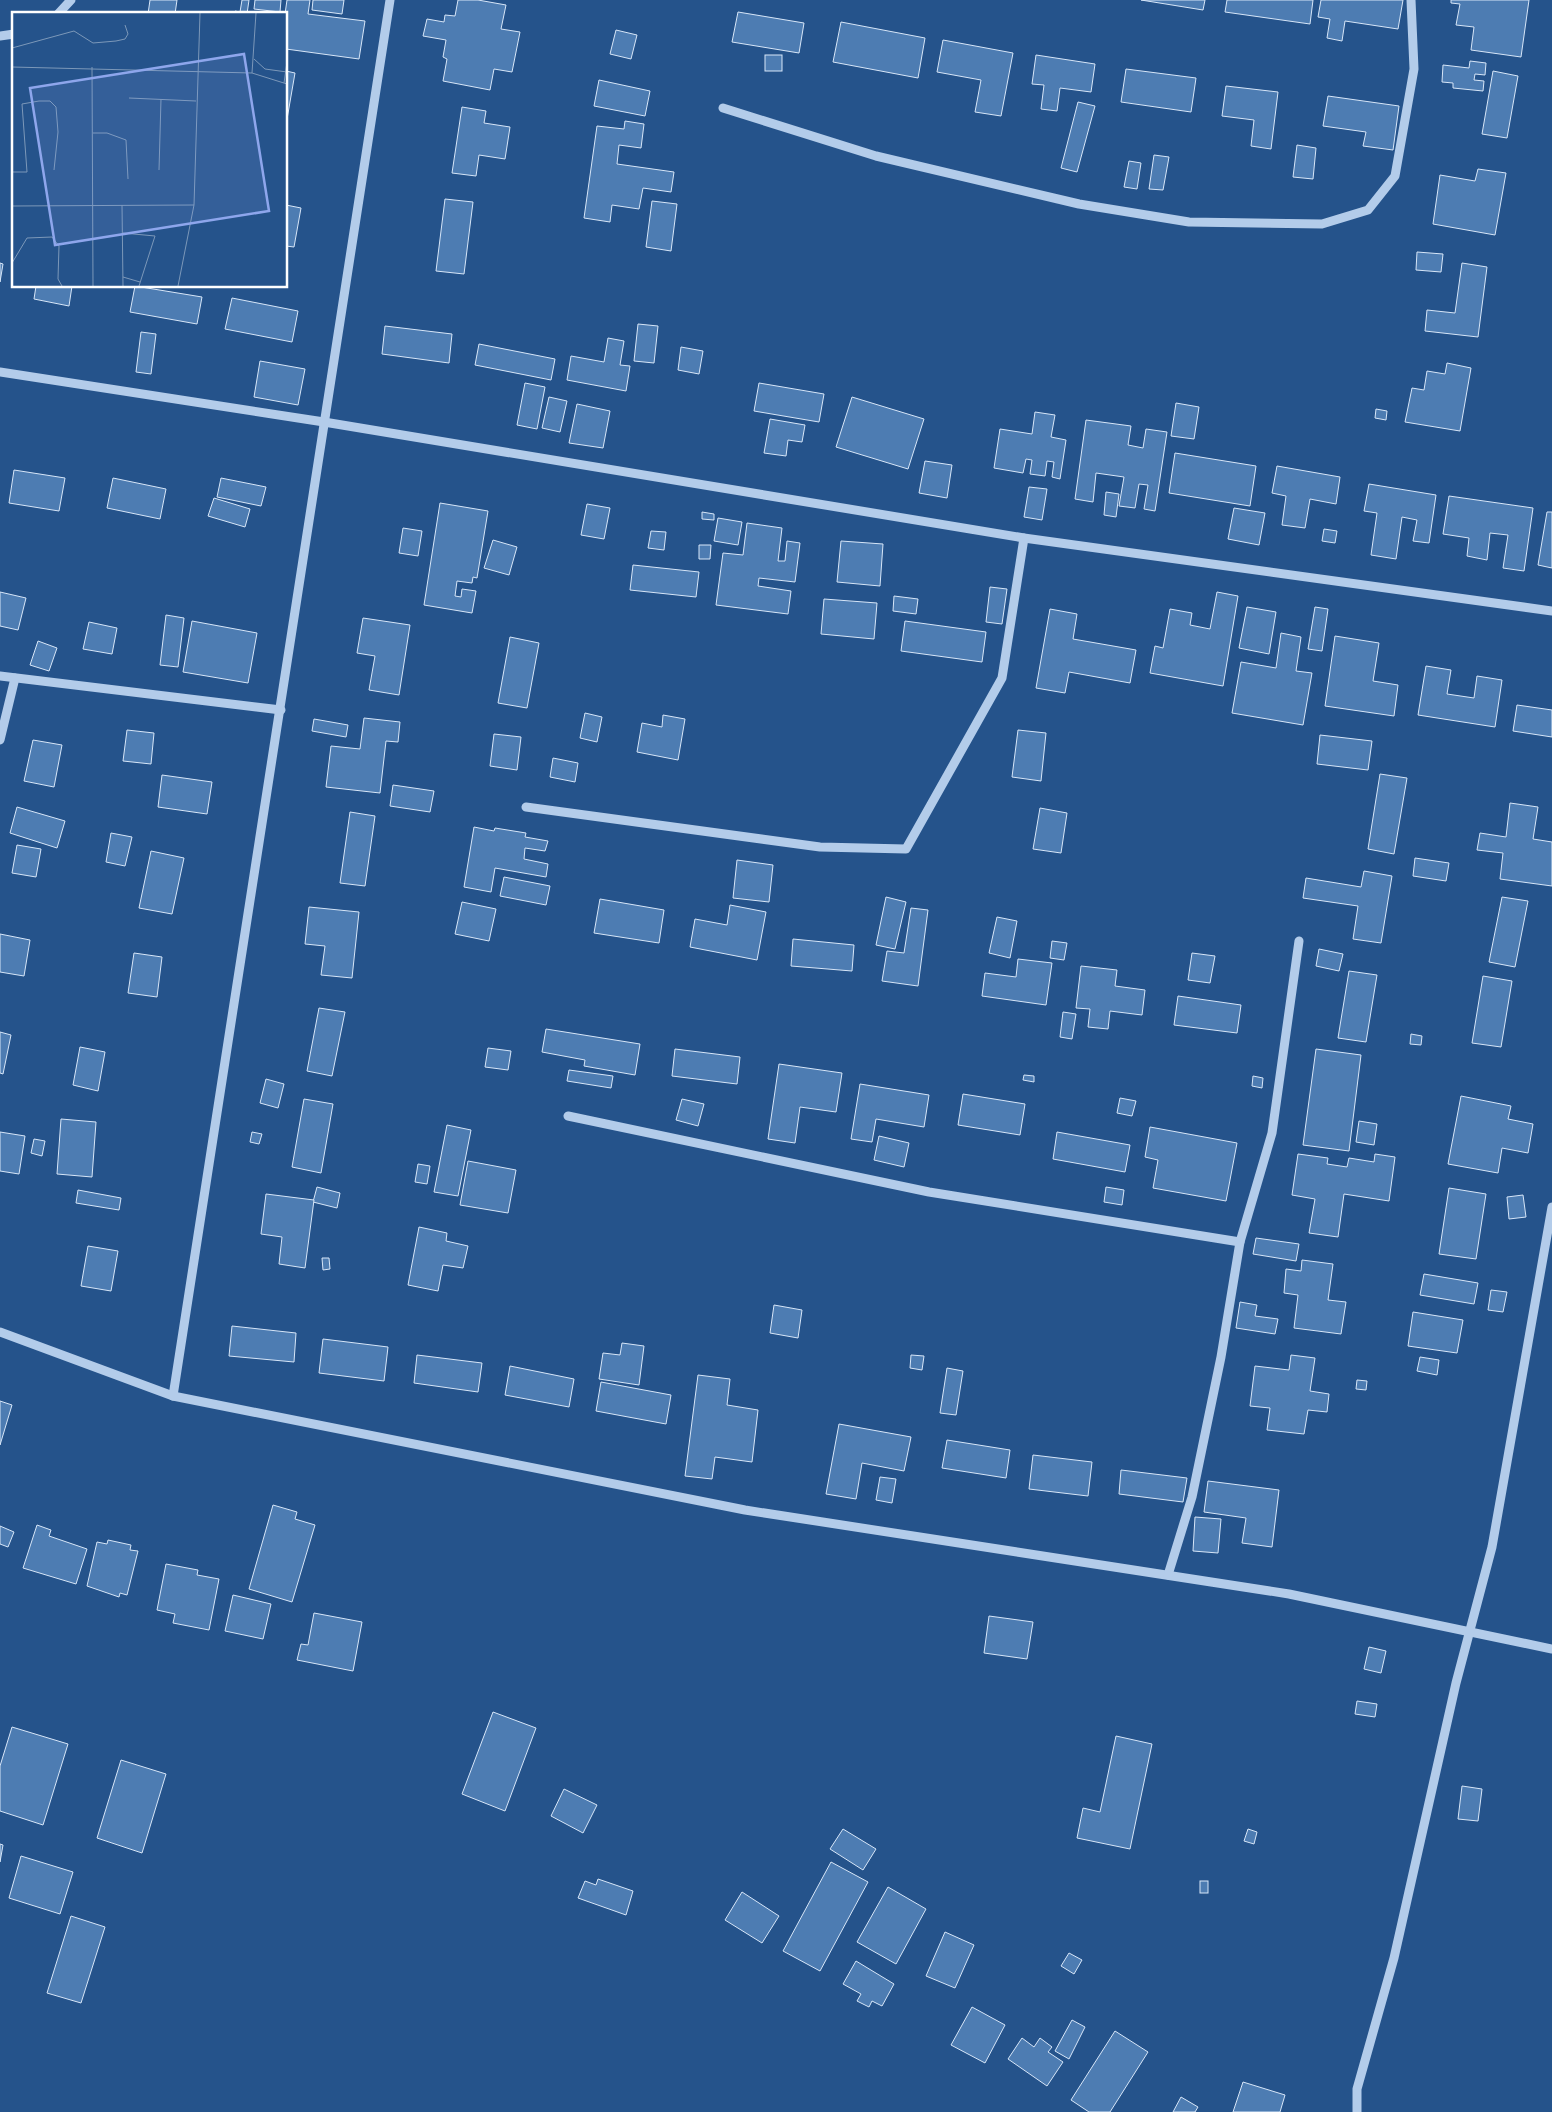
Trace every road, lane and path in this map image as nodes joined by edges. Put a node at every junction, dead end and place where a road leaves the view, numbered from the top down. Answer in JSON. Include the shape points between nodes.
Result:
{"nodes":[{"id":1,"x":71,"y":0,"type":"edge"},
{"id":2,"x":390,"y":0,"type":"edge"},
{"id":3,"x":1411,"y":0,"type":"edge"},
{"id":4,"x":60,"y":12,"type":"edge"},
{"id":5,"x":723,"y":108,"type":"dead end"},
{"id":6,"x":0,"y":372,"type":"edge"},
{"id":7,"x":324,"y":422,"type":"junction"},
{"id":8,"x":1024,"y":538,"type":"junction"},
{"id":9,"x":1552,"y":611,"type":"edge"},
{"id":10,"x":0,"y":676,"type":"edge"},
{"id":11,"x":15,"y":678,"type":"junction"},
{"id":12,"x":281,"y":710,"type":"junction"},
{"id":13,"x":0,"y":740,"type":"edge"},
{"id":14,"x":526,"y":807,"type":"dead end"},
{"id":15,"x":1299,"y":941,"type":"dead end"},
{"id":16,"x":568,"y":1116,"type":"dead end"},
{"id":17,"x":1552,"y":1207,"type":"edge"},
{"id":18,"x":1240,"y":1242,"type":"junction"},
{"id":19,"x":0,"y":1332,"type":"edge"},
{"id":20,"x":173,"y":1396,"type":"junction"},
{"id":21,"x":1168,"y":1575,"type":"junction"},
{"id":22,"x":1470,"y":1632,"type":"junction"},
{"id":23,"x":1552,"y":1649,"type":"edge"},
{"id":24,"x":1358,"y":2112,"type":"edge"}],
"edges":[{"from":1,"to":4,"type":"street"},
{"from":2,"to":7,"type":"street"},
{"from":3,"to":5,"type":"street","via":[[1414,69],[1394,176],[1368,210],[1322,224],[1189,222],[1079,204],[876,156]]},
{"from":6,"to":7,"type":"street"},
{"from":7,"to":8,"type":"street"},
{"from":7,"to":12,"type":"street"},
{"from":8,"to":9,"type":"street"},
{"from":8,"to":14,"type":"street","via":[[1002,678],[906,849],[820,848]]},
{"from":10,"to":11,"type":"street"},
{"from":11,"to":12,"type":"street"},
{"from":11,"to":13,"type":"street"},
{"from":12,"to":20,"type":"street"},
{"from":15,"to":18,"type":"street","via":[[1272,1133]]},
{"from":16,"to":18,"type":"street","via":[[929,1192]]},
{"from":17,"to":22,"type":"street","via":[[1492,1547]]},
{"from":18,"to":21,"type":"street","via":[[1192,1497]]},
{"from":19,"to":20,"type":"street"},
{"from":20,"to":21,"type":"street","via":[[745,1510]]},
{"from":21,"to":22,"type":"street","via":[[1289,1594]]},
{"from":22,"to":23,"type":"street"},
{"from":22,"to":24,"type":"street","via":[[1394,1958],[1357,2089]]}]}
